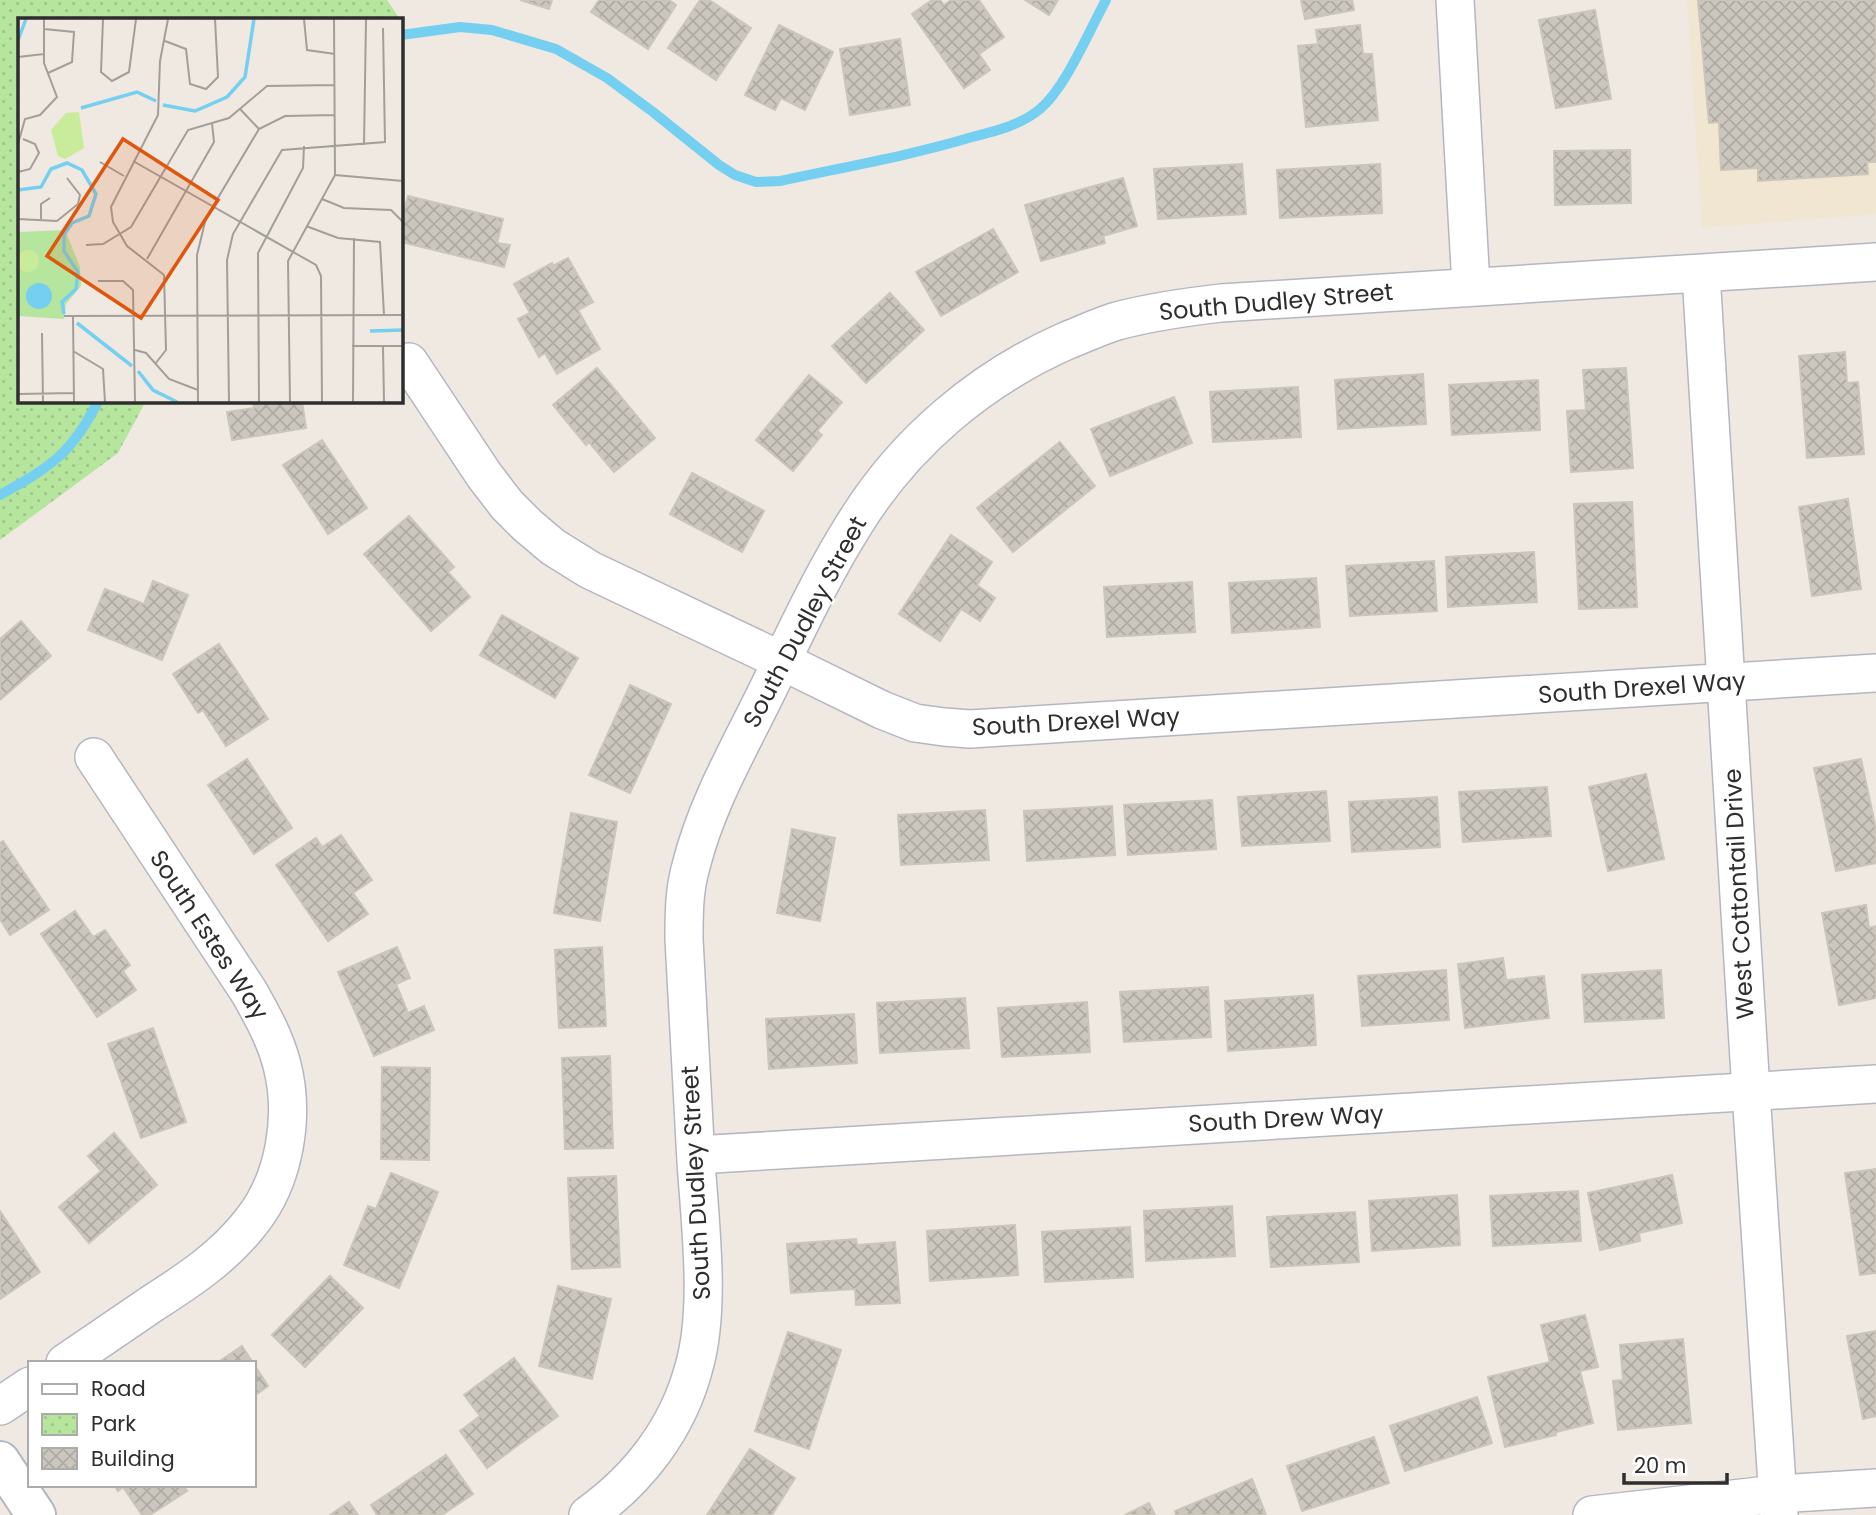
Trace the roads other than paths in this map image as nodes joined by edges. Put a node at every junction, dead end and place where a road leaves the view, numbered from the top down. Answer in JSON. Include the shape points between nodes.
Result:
{"nodes":[{"id":1,"x":1455,"y":0,"type":"edge"},
{"id":2,"x":1876,"y":262,"type":"edge"},
{"id":3,"x":1701,"y":274,"type":"junction"},
{"id":4,"x":1471,"y":286,"type":"junction"},
{"id":5,"x":408,"y":362,"type":"dead end"},
{"id":6,"x":782,"y":661,"type":"junction"},
{"id":7,"x":1876,"y":673,"type":"edge"},
{"id":8,"x":1727,"y":683,"type":"junction"},
{"id":9,"x":94,"y":757,"type":"dead end"},
{"id":10,"x":1876,"y":1084,"type":"edge"},
{"id":11,"x":1751,"y":1092,"type":"junction"},
{"id":12,"x":696,"y":1155,"type":"junction"},
{"id":13,"x":68,"y":1361,"type":"edge"},
{"id":14,"x":28,"y":1387,"type":"edge"},
{"id":15,"x":0,"y":1406,"type":"edge"},
{"id":16,"x":0,"y":1461,"type":"edge"},
{"id":17,"x":1876,"y":1489,"type":"edge"},
{"id":18,"x":1778,"y":1505,"type":"edge"},
{"id":19,"x":36,"y":1515,"type":"edge"},
{"id":20,"x":588,"y":1515,"type":"edge"},
{"id":21,"x":1592,"y":1515,"type":"edge"}],
"edges":[{"from":1,"to":4,"type":"street"},
{"from":2,"to":3,"type":"street","name":"South Dudley Street"},
{"from":3,"to":4,"type":"street","name":"South Dudley Street"},
{"from":3,"to":8,"type":"street","name":"West Cottontail Drive"},
{"from":4,"to":6,"type":"street","name":"South Dudley Street","via":[[1181,308],[1115,322],[1020,363],[933,427],[899,464],[855,522]]},
{"from":5,"to":6,"type":"street","name":"South Drexel Way","via":[[499,495],[553,547],[590,570]]},
{"from":6,"to":8,"type":"street","name":"South Drexel Way","via":[[905,720],[970,729]]},
{"from":6,"to":12,"type":"street","name":"South Dudley Street","via":[[713,800],[690,868],[684,939]]},
{"from":7,"to":8,"type":"street","name":"South Drexel Way"},
{"from":8,"to":11,"type":"street","name":"West Cottontail Drive"},
{"from":9,"to":13,"type":"street","name":"South Estes Way","via":[[263,1018],[282,1065],[287,1122],[284,1150],[271,1188],[234,1241],[179,1286]]},
{"from":10,"to":11,"type":"street","name":"South Drew Way"},
{"from":11,"to":12,"type":"street","name":"South Drew Way"},
{"from":11,"to":18,"type":"street","name":"West Cottontail Drive"},
{"from":12,"to":20,"type":"street","name":"South Dudley Street","via":[[702,1266],[695,1366],[670,1427],[646,1462]]},
{"from":14,"to":15,"type":"street"},
{"from":16,"to":19,"type":"street"},
{"from":17,"to":18,"type":"street"},
{"from":18,"to":21,"type":"street"}]}
